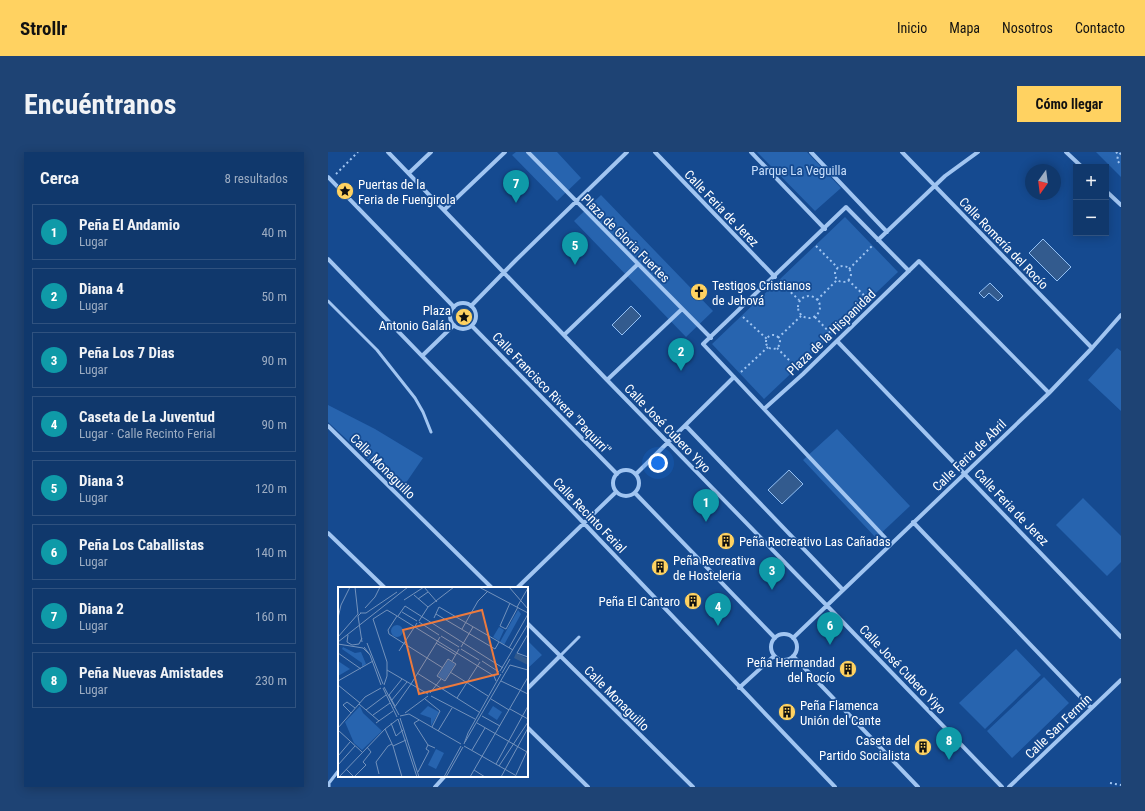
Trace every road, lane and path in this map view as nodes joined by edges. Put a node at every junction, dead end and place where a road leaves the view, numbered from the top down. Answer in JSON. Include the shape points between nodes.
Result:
{"nodes":[{"id":1,"x":358,"y":152,"type":"edge"},
{"id":2,"x":388,"y":152,"type":"edge"},
{"id":3,"x":431,"y":152,"type":"edge"},
{"id":4,"x":505,"y":152,"type":"edge"},
{"id":5,"x":528,"y":152,"type":"edge"},
{"id":6,"x":627,"y":152,"type":"edge"},
{"id":7,"x":655,"y":152,"type":"edge"},
{"id":8,"x":751,"y":152,"type":"edge"},
{"id":9,"x":811,"y":152,"type":"edge"},
{"id":10,"x":902,"y":152,"type":"edge"},
{"id":11,"x":978,"y":152,"type":"edge"},
{"id":12,"x":1066,"y":152,"type":"edge"},
{"id":13,"x":1116,"y":152,"type":"edge"},
{"id":14,"x":1120,"y":154,"type":"edge"},
{"id":15,"x":1079,"y":164,"type":"edge"},
{"id":16,"x":1121,"y":165,"type":"edge"},
{"id":17,"x":409,"y":174,"type":"junction"},
{"id":18,"x":329,"y":178,"type":"edge"},
{"id":19,"x":935,"y":186,"type":"junction"},
{"id":20,"x":1109,"y":194,"type":"edge"},
{"id":21,"x":576,"y":202,"type":"junction"},
{"id":22,"x":1121,"y":205,"type":"edge"},
{"id":23,"x":444,"y":210,"type":"junction"},
{"id":24,"x":825,"y":228,"type":"junction"},
{"id":25,"x":887,"y":232,"type":"junction"},
{"id":26,"x":878,"y":240,"type":"junction"},
{"id":27,"x":811,"y":242,"type":"junction"},
{"id":28,"x":328,"y":259,"type":"edge"},
{"id":29,"x":638,"y":264,"type":"junction"},
{"id":30,"x":838,"y":268,"type":"junction"},
{"id":31,"x":849,"y":269,"type":"junction"},
{"id":32,"x":909,"y":271,"type":"junction"},
{"id":33,"x":504,"y":272,"type":"junction"},
{"id":34,"x":775,"y":277,"type":"junction"},
{"id":35,"x":838,"y":279,"type":"junction"},
{"id":36,"x":848,"y":280,"type":"junction"},
{"id":37,"x":799,"y":300,"type":"junction"},
{"id":38,"x":817,"y":300,"type":"junction"},
{"id":39,"x":328,"y":302,"type":"edge"},
{"id":40,"x":874,"y":305,"type":"junction"},
{"id":41,"x":471,"y":306,"type":"junction"},
{"id":42,"x":454,"y":307,"type":"junction"},
{"id":43,"x":682,"y":309,"type":"junction"},
{"id":44,"x":739,"y":312,"type":"junction"},
{"id":45,"x":1121,"y":315,"type":"edge"},
{"id":46,"x":801,"y":316,"type":"junction"},
{"id":47,"x":815,"y":317,"type":"junction"},
{"id":48,"x":454,"y":325,"type":"junction"},
{"id":49,"x":472,"y":326,"type":"junction"},
{"id":50,"x":564,"y":335,"type":"junction"},
{"id":51,"x":711,"y":338,"type":"junction"},
{"id":52,"x":778,"y":338,"type":"junction"},
{"id":53,"x":767,"y":340,"type":"junction"},
{"id":54,"x":837,"y":341,"type":"junction"},
{"id":55,"x":768,"y":347,"type":"junction"},
{"id":56,"x":777,"y":348,"type":"junction"},
{"id":57,"x":1092,"y":348,"type":"junction"},
{"id":58,"x":422,"y":356,"type":"junction"},
{"id":59,"x":803,"y":374,"type":"junction"},
{"id":60,"x":734,"y":377,"type":"junction"},
{"id":61,"x":607,"y":380,"type":"junction"},
{"id":62,"x":1049,"y":394,"type":"junction"},
{"id":63,"x":764,"y":409,"type":"junction"},
{"id":64,"x":328,"y":426,"type":"edge"},
{"id":65,"x":686,"y":426,"type":"junction"},
{"id":66,"x":431,"y":432,"type":"dead end"},
{"id":67,"x":668,"y":443,"type":"junction"},
{"id":68,"x":965,"y":473,"type":"junction"},
{"id":69,"x":617,"y":474,"type":"junction"},
{"id":70,"x":636,"y":474,"type":"junction"},
{"id":71,"x":616,"y":492,"type":"junction"},
{"id":72,"x":635,"y":493,"type":"junction"},
{"id":73,"x":913,"y":522,"type":"junction"},
{"id":74,"x":584,"y":523,"type":"junction"},
{"id":75,"x":328,"y":533,"type":"edge"},
{"id":76,"x":890,"y":544,"type":"junction"},
{"id":77,"x":384,"y":587,"type":"edge"},
{"id":78,"x":491,"y":587,"type":"edge"},
{"id":79,"x":518,"y":587,"type":"edge"},
{"id":80,"x":843,"y":590,"type":"junction"},
{"id":81,"x":827,"y":605,"type":"junction"},
{"id":82,"x":528,"y":624,"type":"edge"},
{"id":83,"x":579,"y":636,"type":"dead end"},
{"id":84,"x":1121,"y":637,"type":"edge"},
{"id":85,"x":775,"y":638,"type":"junction"},
{"id":86,"x":794,"y":638,"type":"junction"},
{"id":87,"x":560,"y":656,"type":"junction"},
{"id":88,"x":774,"y":656,"type":"junction"},
{"id":89,"x":793,"y":656,"type":"junction"},
{"id":90,"x":1121,"y":680,"type":"edge"},
{"id":91,"x":528,"y":688,"type":"edge"},
{"id":92,"x":739,"y":688,"type":"junction"},
{"id":93,"x":1091,"y":708,"type":"junction"},
{"id":94,"x":528,"y":728,"type":"edge"},
{"id":95,"x":338,"y":771,"type":"edge"},
{"id":96,"x":444,"y":777,"type":"edge"},
{"id":97,"x":1110,"y":783,"type":"dead end"},
{"id":98,"x":1121,"y":785,"type":"edge"},
{"id":99,"x":329,"y":787,"type":"edge"},
{"id":100,"x":435,"y":787,"type":"edge"},
{"id":101,"x":588,"y":787,"type":"edge"},
{"id":102,"x":693,"y":787,"type":"edge"},
{"id":103,"x":835,"y":787,"type":"edge"},
{"id":104,"x":918,"y":787,"type":"edge"},
{"id":105,"x":1002,"y":787,"type":"edge"},
{"id":106,"x":1009,"y":787,"type":"edge"}],
"edges":[{"from":1,"to":18,"type":"path"},
{"from":2,"to":17,"type":"street","name":"Calle José Cubero Yiyo"},
{"from":3,"to":17,"type":"street"},
{"from":4,"to":23,"type":"street"},
{"from":5,"to":21,"type":"street","name":"Plaza de Gloria Fuertes"},
{"from":6,"to":21,"type":"street"},
{"from":7,"to":34,"type":"street","name":"Calle Feria de Jerez"},
{"from":8,"to":24,"type":"street"},
{"from":9,"to":25,"type":"street"},
{"from":10,"to":19,"type":"street","name":"Calle Romería del Rocío"},
{"from":11,"to":19,"type":"street"},
{"from":12,"to":15,"type":"street"},
{"from":13,"to":14,"type":"path"},
{"from":14,"to":16,"type":"path","via":[[1117,160]]},
{"from":17,"to":23,"type":"street","name":"Calle José Cubero Yiyo"},
{"from":18,"to":42,"type":"street"},
{"from":19,"to":25,"type":"street"},
{"from":19,"to":57,"type":"street","name":"Calle Romería del Rocío"},
{"from":20,"to":22,"type":"street"},
{"from":21,"to":29,"type":"street","name":"Plaza de Gloria Fuertes"},
{"from":21,"to":33,"type":"street"},
{"from":23,"to":33,"type":"street","name":"Calle José Cubero Yiyo"},
{"from":24,"to":26,"type":"street","via":[[846,207]]},
{"from":24,"to":27,"type":"street"},
{"from":25,"to":26,"type":"street"},
{"from":26,"to":31,"type":"path"},
{"from":26,"to":32,"type":"street"},
{"from":27,"to":30,"type":"path"},
{"from":27,"to":34,"type":"street"},
{"from":28,"to":58,"type":"street","name":"Calle Recinto Ferial"},
{"from":29,"to":43,"type":"street","name":"Plaza de Gloria Fuertes"},
{"from":29,"to":50,"type":"street"},
{"from":30,"to":31,"type":"path","via":[[845,266]]},
{"from":30,"to":35,"type":"path","via":[[835,272]]},
{"from":31,"to":36,"type":"path","via":[[851,274]]},
{"from":32,"to":40,"type":"street","name":"Plaza de la Hispanidad"},
{"from":32,"to":62,"type":"street","via":[[919,261]]},
{"from":33,"to":41,"type":"street"},
{"from":33,"to":50,"type":"street","name":"Calle José Cubero Yiyo"},
{"from":34,"to":37,"type":"path"},
{"from":34,"to":44,"type":"street"},
{"from":35,"to":36,"type":"path","via":[[842,282]]},
{"from":35,"to":38,"type":"path"},
{"from":36,"to":40,"type":"path"},
{"from":37,"to":38,"type":"path","via":[[811,296]]},
{"from":37,"to":46,"type":"path","via":[[797,308]]},
{"from":38,"to":47,"type":"path","via":[[820,310]]},
{"from":39,"to":66,"type":"lane","via":[[377,350],[410,392],[423,412]]},
{"from":40,"to":54,"type":"street","name":"Plaza de la Hispanidad"},
{"from":41,"to":42,"type":"street","via":[[462,303]]},
{"from":41,"to":49,"type":"street","via":[[477,315]]},
{"from":42,"to":48,"type":"street","via":[[450,318]]},
{"from":43,"to":51,"type":"street","name":"Plaza de Gloria Fuertes"},
{"from":43,"to":61,"type":"street"},
{"from":44,"to":51,"type":"street"},
{"from":44,"to":53,"type":"path"},
{"from":45,"to":57,"type":"street","name":"Calle Feria de Abril"},
{"from":46,"to":47,"type":"path"},
{"from":46,"to":52,"type":"path"},
{"from":47,"to":54,"type":"path"},
{"from":48,"to":49,"type":"street","via":[[465,330]]},
{"from":48,"to":58,"type":"street"},
{"from":49,"to":69,"type":"street","name":"Calle Francisco Rivera \"Paquirri\""},
{"from":50,"to":61,"type":"street","name":"Calle José Cubero Yiyo"},
{"from":51,"to":60,"type":"street","via":[[704,344]]},
{"from":52,"to":53,"type":"path","via":[[770,336]]},
{"from":52,"to":56,"type":"path","via":[[780,344]]},
{"from":53,"to":55,"type":"path"},
{"from":54,"to":59,"type":"street","name":"Plaza de la Hispanidad"},
{"from":54,"to":68,"type":"street","name":"Calle Feria de Jerez"},
{"from":55,"to":56,"type":"path"},
{"from":55,"to":60,"type":"path"},
{"from":56,"to":59,"type":"path"},
{"from":57,"to":62,"type":"street","name":"Calle Feria de Abril"},
{"from":58,"to":74,"type":"street","name":"Calle Recinto Ferial"},
{"from":59,"to":63,"type":"street","name":"Plaza de la Hispanidad"},
{"from":60,"to":63,"type":"street"},
{"from":60,"to":65,"type":"street"},
{"from":61,"to":67,"type":"street","name":"Calle José Cubero Yiyo"},
{"from":62,"to":68,"type":"street","name":"Calle Feria de Abril"},
{"from":63,"to":76,"type":"street"},
{"from":64,"to":78,"type":"street","name":"Calle Monaguillo"},
{"from":65,"to":67,"type":"street"},
{"from":65,"to":80,"type":"street"},
{"from":67,"to":70,"type":"street"},
{"from":67,"to":81,"type":"street","name":"Calle José Cubero Yiyo"},
{"from":68,"to":73,"type":"street","name":"Calle Feria de Abril"},
{"from":68,"to":84,"type":"street","name":"Calle Feria de Jerez"},
{"from":69,"to":70,"type":"street","via":[[624,470]]},
{"from":69,"to":71,"type":"street","via":[[613,481]]},
{"from":70,"to":72,"type":"street","via":[[639,486]]},
{"from":71,"to":72,"type":"street","via":[[623,496]]},
{"from":71,"to":74,"type":"street"},
{"from":72,"to":85,"type":"street"},
{"from":73,"to":76,"type":"street","name":"Calle Feria de Abril"},
{"from":73,"to":93,"type":"street"},
{"from":74,"to":79,"type":"street"},
{"from":74,"to":92,"type":"street","name":"Calle Recinto Ferial"},
{"from":75,"to":77,"type":"street"},
{"from":76,"to":80,"type":"street","name":"Calle Feria de Abril"},
{"from":80,"to":81,"type":"street","name":"Calle Feria de Abril"},
{"from":81,"to":86,"type":"street","name":"Calle Feria de Abril"},
{"from":81,"to":105,"type":"street","name":"Calle José Cubero Yiyo"},
{"from":82,"to":87,"type":"street","name":"Calle Monaguillo"},
{"from":83,"to":87,"type":"lane"},
{"from":85,"to":86,"type":"street","via":[[786,634]]},
{"from":85,"to":88,"type":"street","via":[[771,649]]},
{"from":86,"to":89,"type":"street","via":[[797,649]]},
{"from":87,"to":91,"type":"street"},
{"from":87,"to":102,"type":"street","name":"Calle Monaguillo"},
{"from":88,"to":89,"type":"street","via":[[781,660]]},
{"from":88,"to":92,"type":"street"},
{"from":89,"to":104,"type":"street"},
{"from":90,"to":93,"type":"street","name":"Calle San Fermín"},
{"from":92,"to":103,"type":"street","name":"Calle Recinto Ferial"},
{"from":93,"to":106,"type":"street","name":"Calle San Fermín"},
{"from":94,"to":101,"type":"street"},
{"from":95,"to":99,"type":"lane"},
{"from":96,"to":100,"type":"street"},
{"from":97,"to":98,"type":"path"}]}
